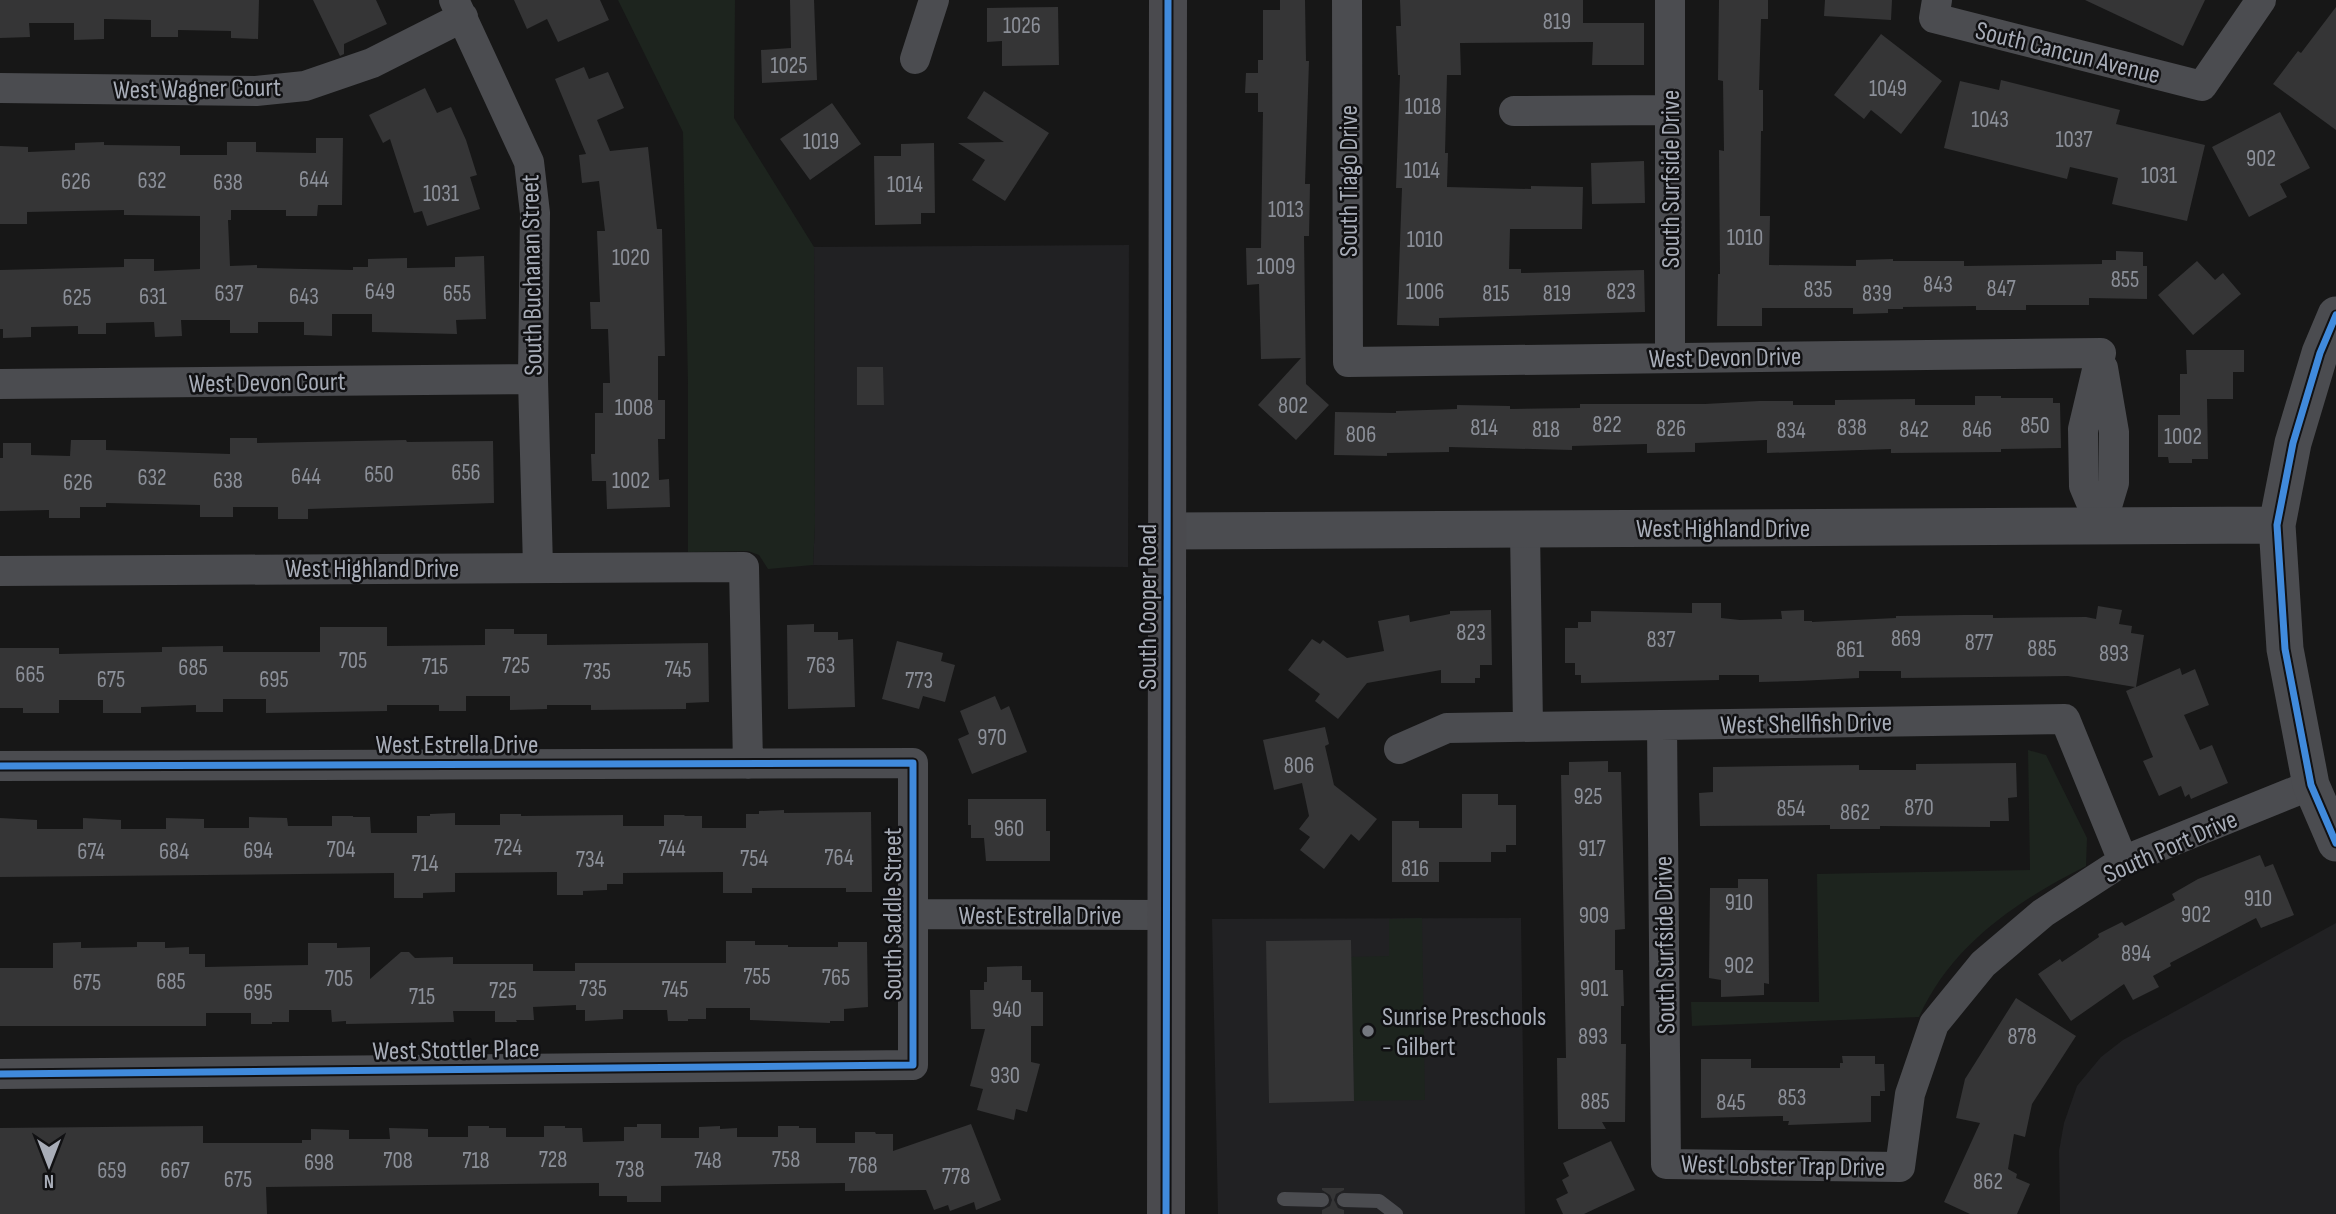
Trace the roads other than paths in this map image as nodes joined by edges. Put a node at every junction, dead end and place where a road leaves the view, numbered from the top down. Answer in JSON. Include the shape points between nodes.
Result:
{"nodes":[{"id":1,"x":934,"y":0,"type":"edge"},
{"id":2,"x":1168,"y":0,"type":"edge"},
{"id":3,"x":1347,"y":0,"type":"edge"},
{"id":4,"x":1670,"y":0,"type":"edge"},
{"id":5,"x":2260,"y":0,"type":"edge"},
{"id":6,"x":459,"y":8,"type":"edge"},
{"id":7,"x":1935,"y":9,"type":"edge"},
{"id":8,"x":915,"y":59,"type":"dead end"},
{"id":9,"x":0,"y":88,"type":"edge"},
{"id":10,"x":1670,"y":110,"type":"junction"},
{"id":11,"x":1514,"y":111,"type":"dead end"},
{"id":12,"x":2336,"y":316,"type":"edge"},
{"id":13,"x":1670,"y":358,"type":"junction"},
{"id":14,"x":1348,"y":362,"type":"joint"},
{"id":15,"x":533,"y":379,"type":"junction"},
{"id":16,"x":0,"y":384,"type":"edge"},
{"id":17,"x":2277,"y":525,"type":"junction"},
{"id":18,"x":2101,"y":526,"type":"junction"},
{"id":19,"x":1525,"y":530,"type":"junction"},
{"id":20,"x":1168,"y":531,"type":"junction"},
{"id":21,"x":537,"y":567,"type":"junction"},
{"id":22,"x":0,"y":571,"type":"edge"},
{"id":23,"x":1662,"y":725,"type":"junction"},
{"id":24,"x":1528,"y":726,"type":"junction"},
{"id":25,"x":1399,"y":749,"type":"dead end"},
{"id":26,"x":913,"y":763,"type":"joint"},
{"id":27,"x":748,"y":764,"type":"junction"},
{"id":28,"x":0,"y":766,"type":"edge"},
{"id":29,"x":2311,"y":785,"type":"junction"},
{"id":30,"x":2336,"y":843,"type":"edge"},
{"id":31,"x":2123,"y":861,"type":"junction"},
{"id":32,"x":913,"y":914,"type":"junction"},
{"id":33,"x":1166,"y":915,"type":"junction"},
{"id":34,"x":913,"y":1065,"type":"joint"},
{"id":35,"x":0,"y":1074,"type":"edge"},
{"id":36,"x":1666,"y":1164,"type":"joint"},
{"id":37,"x":1900,"y":1167,"type":"joint"},
{"id":38,"x":1284,"y":1199,"type":"dead end"},
{"id":39,"x":1322,"y":1200,"type":"dead end"},
{"id":40,"x":1344,"y":1200,"type":"dead end"},
{"id":41,"x":1166,"y":1214,"type":"edge"},
{"id":42,"x":1396,"y":1214,"type":"edge"}],
"edges":[{"from":1,"to":8,"type":"street"},
{"from":2,"to":20,"type":"main road","name":"South Cooper Road"},
{"from":3,"to":14,"type":"street","name":"South Tiago Drive"},
{"from":4,"to":10,"type":"street","name":"South Surfside Drive"},
{"from":5,"to":7,"type":"street","name":"South Cancun Avenue","via":[[2202,86]]},
{"from":6,"to":9,"type":"street","name":"West Wagner Court","via":[[372,63],[305,86],[256,91]]},
{"from":6,"to":15,"type":"street","name":"South Buchanan Street","via":[[529,162],[535,213]]},
{"from":10,"to":11,"type":"street"},
{"from":10,"to":13,"type":"street","name":"South Surfside Drive"},
{"from":12,"to":17,"type":"street","via":[[2292,443]]},
{"from":13,"to":14,"type":"street","name":"West Devon Drive"},
{"from":13,"to":18,"type":"street","name":"West Devon Drive","via":[[2101,353],[2114,432],[2114,483]]},
{"from":15,"to":16,"type":"street","name":"West Devon Court"},
{"from":15,"to":21,"type":"street","name":"South Buchanan Street"},
{"from":17,"to":18,"type":"street","name":"West Highland Drive"},
{"from":17,"to":29,"type":"street","via":[[2284,640]]},
{"from":18,"to":19,"type":"street","name":"West Highland Drive"},
{"from":19,"to":20,"type":"street","name":"West Highland Drive"},
{"from":19,"to":24,"type":"street"},
{"from":20,"to":33,"type":"main road","name":"South Cooper Road"},
{"from":21,"to":22,"type":"street","name":"West Highland Drive"},
{"from":21,"to":27,"type":"street","name":"West Highland Drive","via":[[744,567]]},
{"from":23,"to":24,"type":"street","name":"West Shellfish Drive"},
{"from":23,"to":31,"type":"street","name":"West Shellfish Drive","via":[[2065,719]]},
{"from":23,"to":36,"type":"street","name":"South Surfside Drive"},
{"from":24,"to":25,"type":"street","name":"West Shellfish Drive","via":[[1447,728]]},
{"from":26,"to":27,"type":"street","name":"West Estrella Drive"},
{"from":26,"to":32,"type":"street","name":"South Saddle Street"},
{"from":27,"to":28,"type":"street","name":"West Estrella Drive"},
{"from":29,"to":30,"type":"street"},
{"from":29,"to":31,"type":"street","name":"South Port Drive"},
{"from":31,"to":37,"type":"street","name":"South Port Drive","via":[[2043,913],[1983,964],[1934,1024],[1910,1094]]},
{"from":32,"to":33,"type":"street","name":"West Estrella Drive"},
{"from":32,"to":34,"type":"street","name":"South Saddle Street"},
{"from":33,"to":41,"type":"main road","name":"South Cooper Road"},
{"from":34,"to":35,"type":"street","name":"West Stottler Place"},
{"from":36,"to":37,"type":"street","name":"West Lobster Trap Drive"},
{"from":38,"to":39,"type":"lane"},
{"from":40,"to":42,"type":"lane","via":[[1379,1201]]}]}
